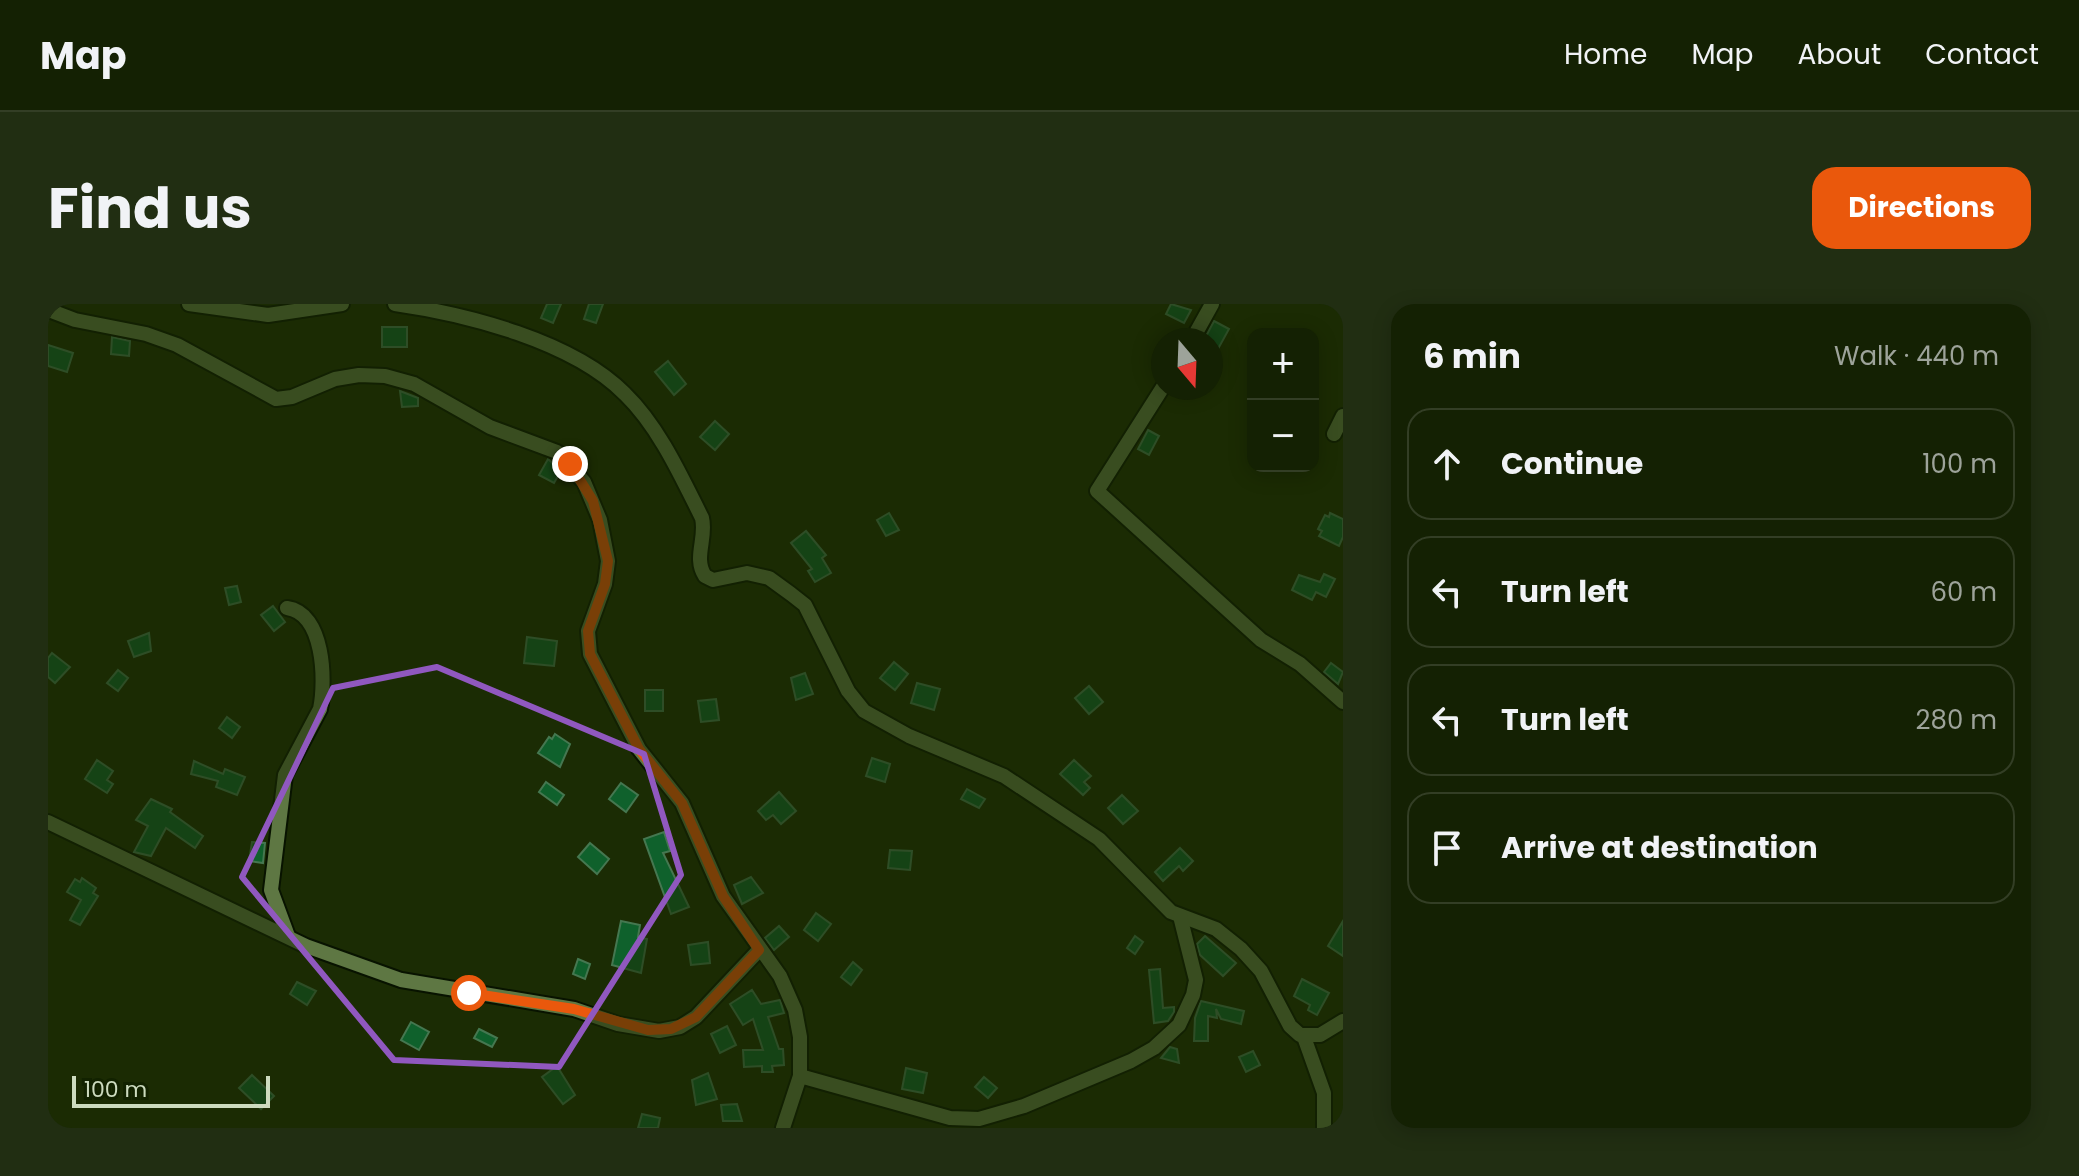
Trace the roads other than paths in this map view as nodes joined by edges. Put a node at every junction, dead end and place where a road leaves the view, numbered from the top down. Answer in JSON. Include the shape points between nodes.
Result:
{"nodes":[{"id":1,"x":189,"y":304,"type":"edge"},
{"id":2,"x":342,"y":304,"type":"edge"},
{"id":3,"x":395,"y":304,"type":"edge"},
{"id":4,"x":1212,"y":304,"type":"edge"},
{"id":5,"x":48,"y":306,"type":"edge"},
{"id":6,"x":1199,"y":328,"type":"edge"},
{"id":7,"x":1155,"y":400,"type":"edge"},
{"id":8,"x":1343,"y":416,"type":"edge"},
{"id":9,"x":1334,"y":434,"type":"dead end"},
{"id":10,"x":287,"y":608,"type":"dead end"},
{"id":11,"x":1343,"y":702,"type":"edge"},
{"id":12,"x":48,"y":822,"type":"edge"},
{"id":13,"x":1180,"y":916,"type":"junction"},
{"id":14,"x":288,"y":936,"type":"junction"},
{"id":15,"x":759,"y":950,"type":"junction"},
{"id":16,"x":1343,"y":1021,"type":"edge"},
{"id":17,"x":1304,"y":1037,"type":"junction"},
{"id":18,"x":800,"y":1076,"type":"junction"},
{"id":19,"x":938,"y":1122,"type":"edge"},
{"id":20,"x":783,"y":1128,"type":"edge"},
{"id":21,"x":1324,"y":1128,"type":"edge"}],
"edges":[{"from":1,"to":2,"type":"street","via":[[268,315]]},
{"from":3,"to":13,"type":"street","via":[[527,337],[610,380],[643,415],[702,518],[705,537],[699,558],[705,576],[713,580],[747,573],[769,578],[805,605],[848,691],[864,711],[1004,776],[1058,809],[1111,848],[1164,906]]},
{"from":4,"to":6,"type":"street"},
{"from":5,"to":15,"type":"street","via":[[75,320],[177,345],[276,399],[335,379],[385,376],[414,384],[490,427],[557,452],[593,501],[608,561],[588,631],[590,654],[639,749],[682,803],[723,896]]},
{"from":7,"to":11,"type":"street","via":[[1097,491],[1261,640],[1300,664]]},
{"from":8,"to":9,"type":"street"},
{"from":10,"to":14,"type":"street","via":[[300,610],[309,619],[323,697],[285,775],[271,890]]},
{"from":12,"to":14,"type":"street"},
{"from":13,"to":17,"type":"street","via":[[1216,929],[1241,949],[1267,980],[1290,1026]]},
{"from":13,"to":19,"type":"street","via":[[1195,988],[1179,1025],[1154,1048],[1024,1106],[979,1119]]},
{"from":14,"to":15,"type":"street","via":[[401,980],[574,1009],[659,1031],[696,1017]]},
{"from":15,"to":18,"type":"street","via":[[780,976],[795,1010]]},
{"from":16,"to":17,"type":"street","via":[[1320,1035]]},
{"from":17,"to":21,"type":"street","via":[[1324,1093]]},
{"from":18,"to":19,"type":"street"},
{"from":18,"to":20,"type":"street"}]}
